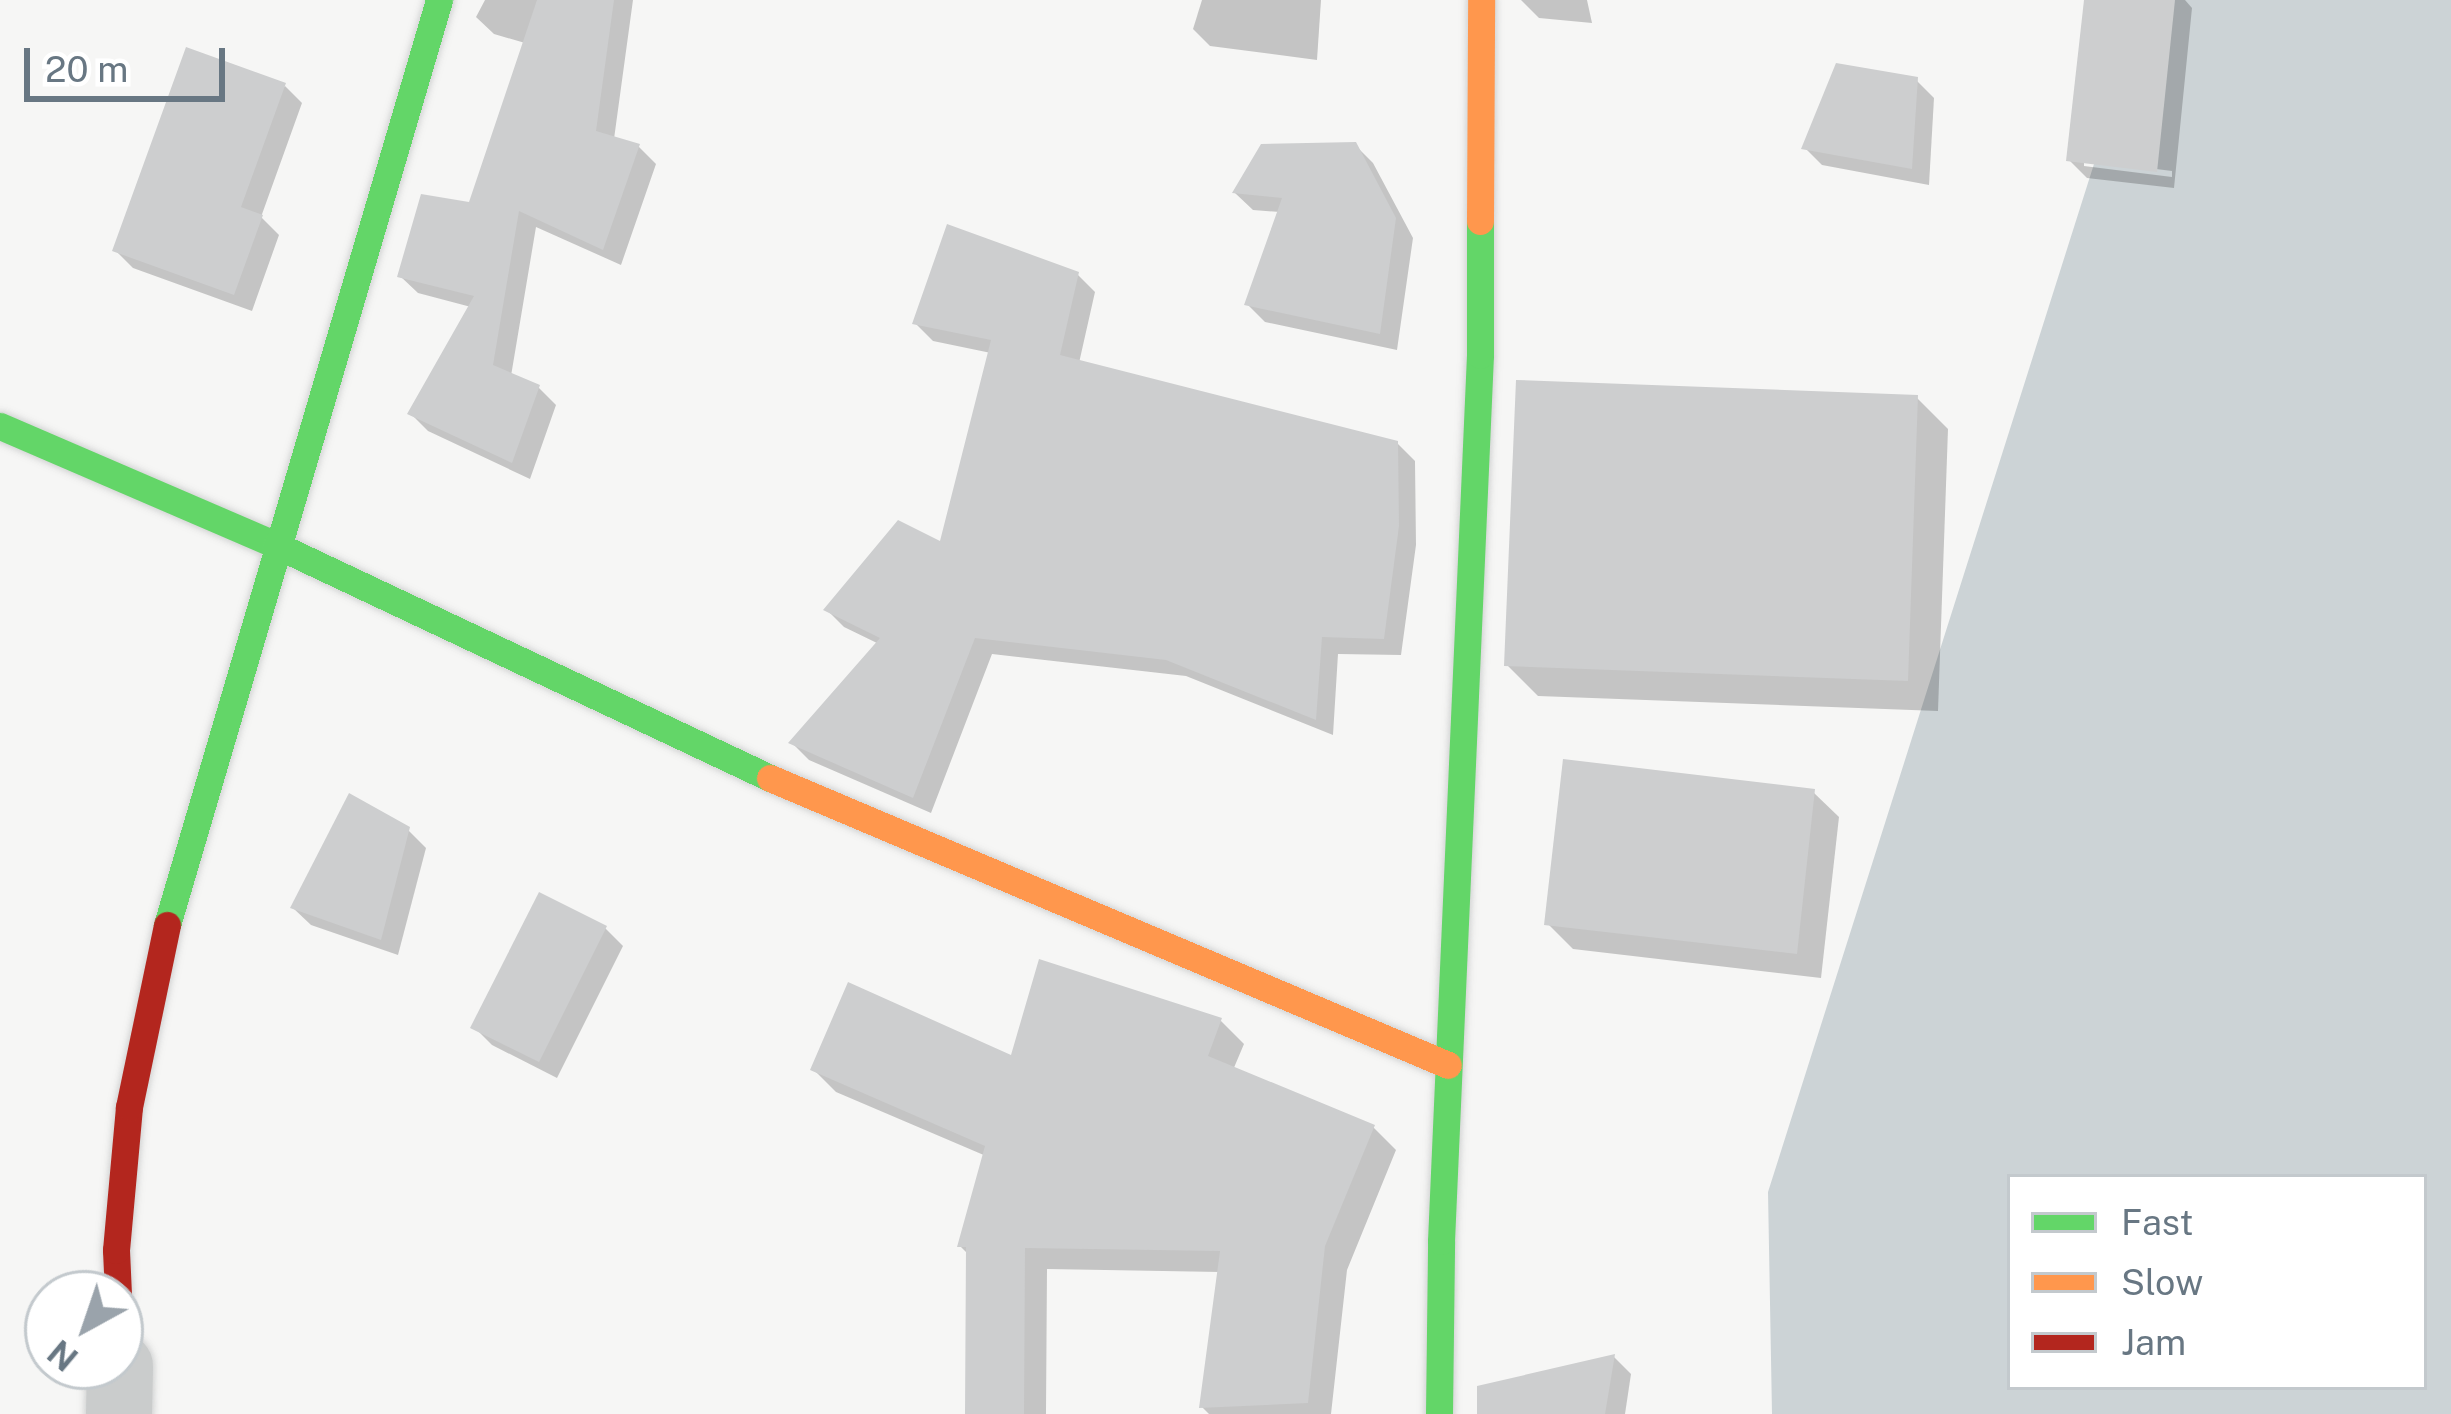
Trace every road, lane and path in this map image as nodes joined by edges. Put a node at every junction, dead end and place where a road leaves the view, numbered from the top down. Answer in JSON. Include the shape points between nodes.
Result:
{"nodes":[{"id":1,"x":439,"y":0,"type":"edge"},
{"id":2,"x":1481,"y":0,"type":"edge"},
{"id":3,"x":0,"y":425,"type":"edge"},
{"id":4,"x":276,"y":544,"type":"junction"},
{"id":5,"x":1448,"y":1065,"type":"junction"},
{"id":6,"x":117,"y":1270,"type":"edge"},
{"id":7,"x":1439,"y":1414,"type":"edge"}],
"edges":[{"from":1,"to":4,"type":"street"},
{"from":2,"to":5,"type":"street","via":[[1480,355]]},
{"from":3,"to":4,"type":"street"},
{"from":4,"to":5,"type":"street","via":[[703,750]]},
{"from":4,"to":6,"type":"street","via":[[156,961],[129,1107]]},
{"from":5,"to":7,"type":"street"}]}
